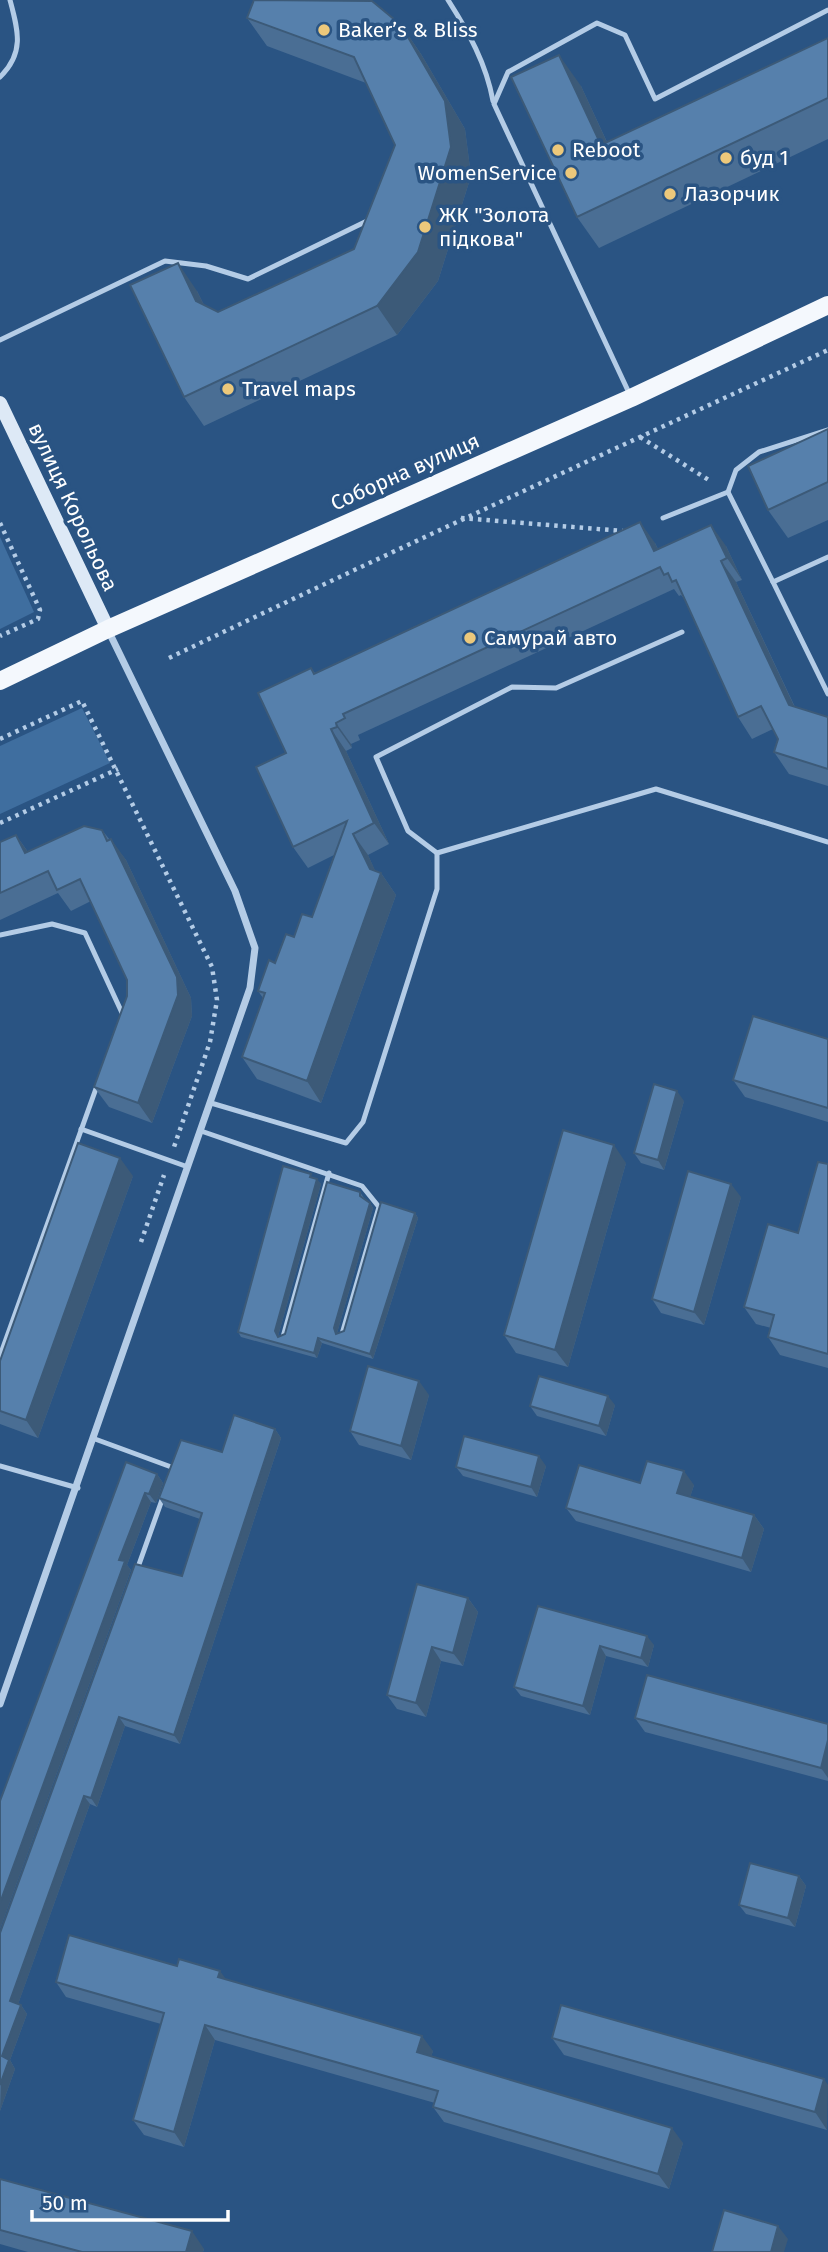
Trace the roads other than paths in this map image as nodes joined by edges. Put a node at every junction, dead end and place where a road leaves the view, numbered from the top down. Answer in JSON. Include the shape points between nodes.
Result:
{"nodes":[{"id":1,"x":10,"y":0,"type":"edge"},
{"id":2,"x":448,"y":0,"type":"edge"},
{"id":3,"x":828,"y":10,"type":"edge"},
{"id":4,"x":0,"y":77,"type":"edge"},
{"id":5,"x":494,"y":104,"type":"junction"},
{"id":6,"x":373,"y":218,"type":"edge"},
{"id":7,"x":828,"y":305,"type":"edge"},
{"id":8,"x":0,"y":340,"type":"edge"},
{"id":9,"x":631,"y":398,"type":"junction"},
{"id":10,"x":0,"y":403,"type":"edge"},
{"id":11,"x":828,"y":430,"type":"edge"},
{"id":12,"x":728,"y":492,"type":"junction"},
{"id":13,"x":663,"y":518,"type":"road end"},
{"id":14,"x":828,"y":557,"type":"edge"},
{"id":15,"x":773,"y":582,"type":"junction"},
{"id":16,"x":107,"y":629,"type":"junction"},
{"id":17,"x":682,"y":632,"type":"dead end"},
{"id":18,"x":0,"y":681,"type":"edge"},
{"id":19,"x":828,"y":694,"type":"edge"},
{"id":20,"x":828,"y":842,"type":"edge"},
{"id":21,"x":437,"y":853,"type":"junction"},
{"id":22,"x":0,"y":935,"type":"edge"},
{"id":23,"x":119,"y":1026,"type":"edge"},
{"id":24,"x":100,"y":1077,"type":"edge"},
{"id":25,"x":211,"y":1102,"type":"junction"},
{"id":26,"x":81,"y":1129,"type":"junction"},
{"id":27,"x":201,"y":1131,"type":"junction"},
{"id":28,"x":188,"y":1167,"type":"junction"},
{"id":29,"x":328,"y":1173,"type":"junction"},
{"id":30,"x":342,"y":1334,"type":"edge"},
{"id":31,"x":283,"y":1337,"type":"edge"},
{"id":32,"x":0,"y":1356,"type":"edge"},
{"id":33,"x":95,"y":1439,"type":"junction"},
{"id":34,"x":0,"y":1466,"type":"edge"},
{"id":35,"x":169,"y":1481,"type":"edge"},
{"id":36,"x":78,"y":1488,"type":"junction"},
{"id":37,"x":164,"y":1494,"type":"edge"},
{"id":38,"x":132,"y":1584,"type":"edge"},
{"id":39,"x":0,"y":1704,"type":"edge"}],
"edges":[{"from":1,"to":4,"type":"lane","via":[[19,33],[18,52]]},
{"from":2,"to":5,"type":"lane","via":[[488,73]]},
{"from":3,"to":5,"type":"lane","via":[[655,99],[625,35],[597,23],[508,72]]},
{"from":5,"to":9,"type":"lane"},
{"from":6,"to":8,"type":"lane","via":[[248,279],[165,261]]},
{"from":7,"to":9,"type":"main road","name":"Соборна вулиця"},
{"from":9,"to":16,"type":"main road","name":"Соборна вулиця"},
{"from":10,"to":16,"type":"street","name":"вулиця Корольова"},
{"from":11,"to":12,"type":"lane","via":[[759,452],[736,470]]},
{"from":12,"to":13,"type":"lane"},
{"from":12,"to":15,"type":"lane"},
{"from":14,"to":15,"type":"lane"},
{"from":15,"to":19,"type":"lane"},
{"from":16,"to":18,"type":"main road","name":"Соборна вулиця"},
{"from":16,"to":25,"type":"street","via":[[235,891],[254,947],[250,988]]},
{"from":17,"to":21,"type":"lane","via":[[556,688],[512,687],[376,757],[408,831]]},
{"from":20,"to":21,"type":"lane","via":[[656,789]]},
{"from":21,"to":25,"type":"lane","via":[[433,902],[363,1122],[346,1143]]},
{"from":22,"to":23,"type":"lane","via":[[52,924],[85,933],[124,1013]]},
{"from":24,"to":26,"type":"lane"},
{"from":25,"to":27,"type":"street"},
{"from":26,"to":28,"type":"lane"},
{"from":26,"to":32,"type":"lane"},
{"from":27,"to":28,"type":"street"},
{"from":27,"to":29,"type":"lane"},
{"from":28,"to":33,"type":"street"},
{"from":29,"to":30,"type":"lane","via":[[362,1186],[379,1207]]},
{"from":29,"to":31,"type":"lane"},
{"from":33,"to":35,"type":"lane","via":[[174,1468]]},
{"from":33,"to":36,"type":"street"},
{"from":34,"to":36,"type":"lane"},
{"from":36,"to":39,"type":"street"},
{"from":37,"to":38,"type":"lane"}]}
